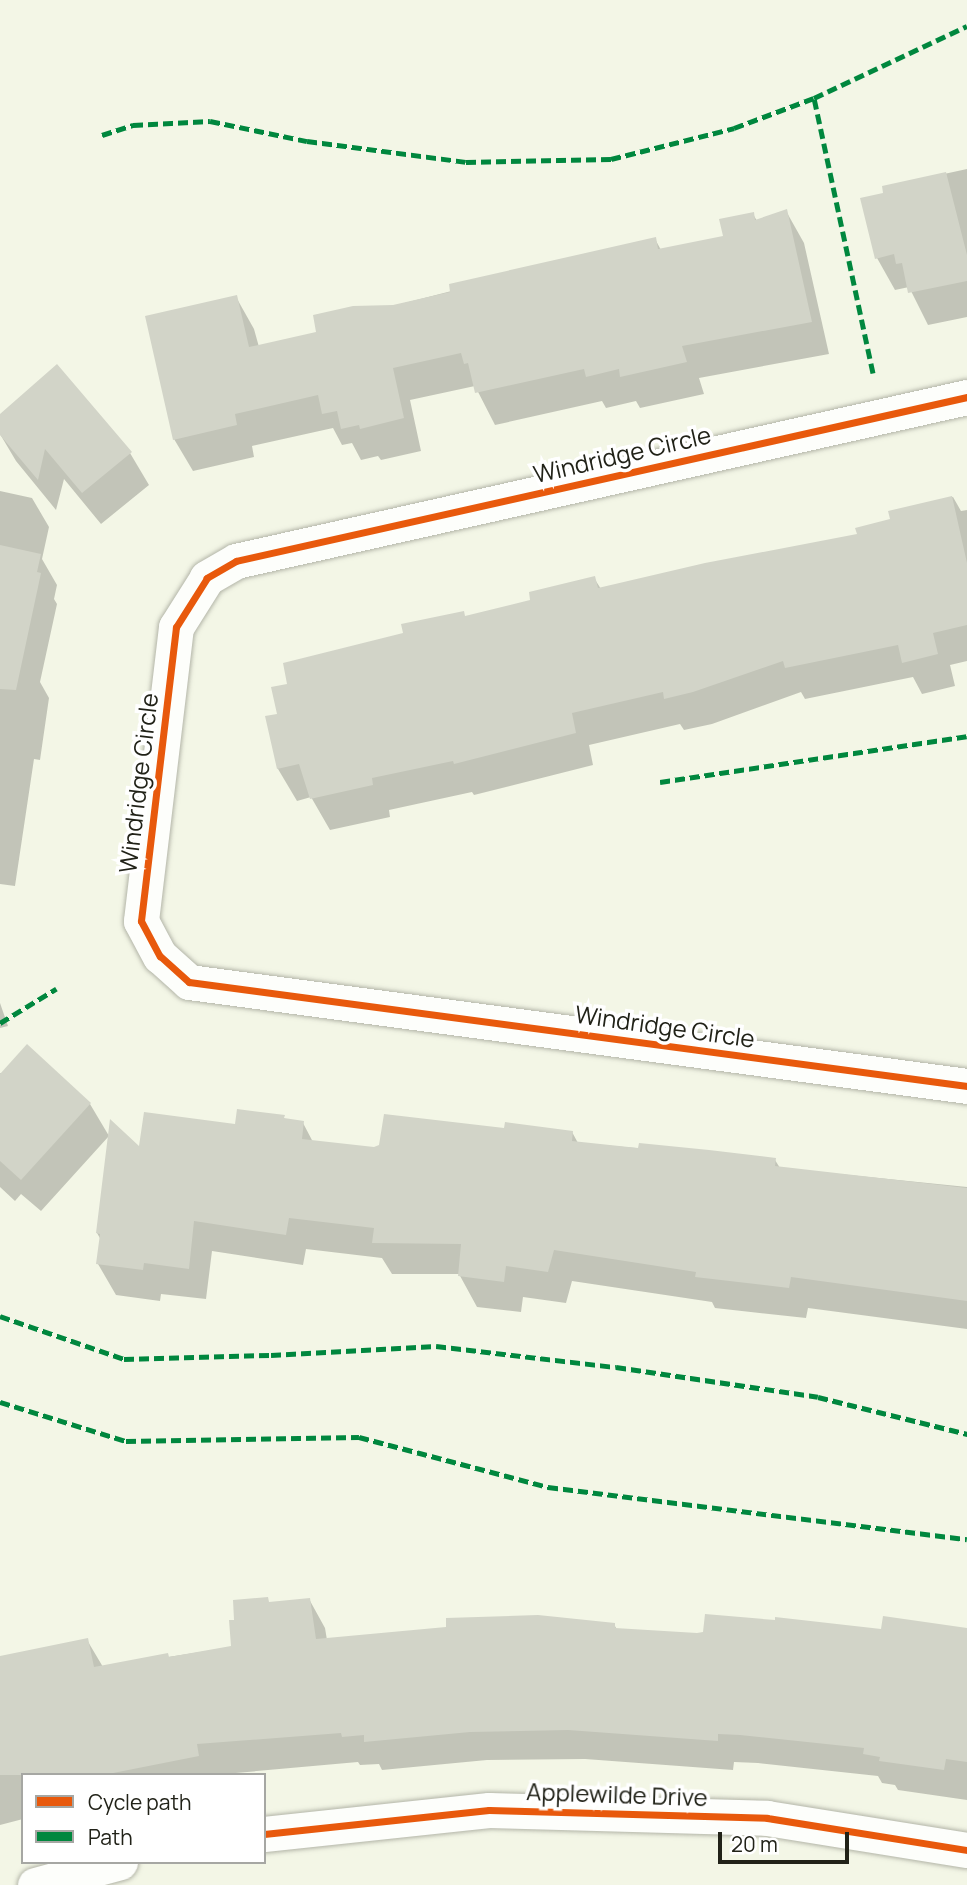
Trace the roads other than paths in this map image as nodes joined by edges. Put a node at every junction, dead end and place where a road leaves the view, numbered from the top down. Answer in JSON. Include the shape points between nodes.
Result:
{"nodes":[{"id":1,"x":967,"y":397,"type":"edge"},
{"id":2,"x":967,"y":1086,"type":"edge"},
{"id":3,"x":266,"y":1833,"type":"edge"},
{"id":4,"x":967,"y":1850,"type":"edge"},
{"id":5,"x":113,"y":1864,"type":"edge"},
{"id":6,"x":36,"y":1885,"type":"edge"}],
"edges":[{"from":1,"to":2,"type":"street","name":"Windridge Circle","via":[[236,561],[207,578],[176,627],[141,920],[160,956],[189,982]]},
{"from":3,"to":4,"type":"street","name":"Applewilde Drive","via":[[489,1810],[767,1818]]},
{"from":5,"to":6,"type":"street"}]}
